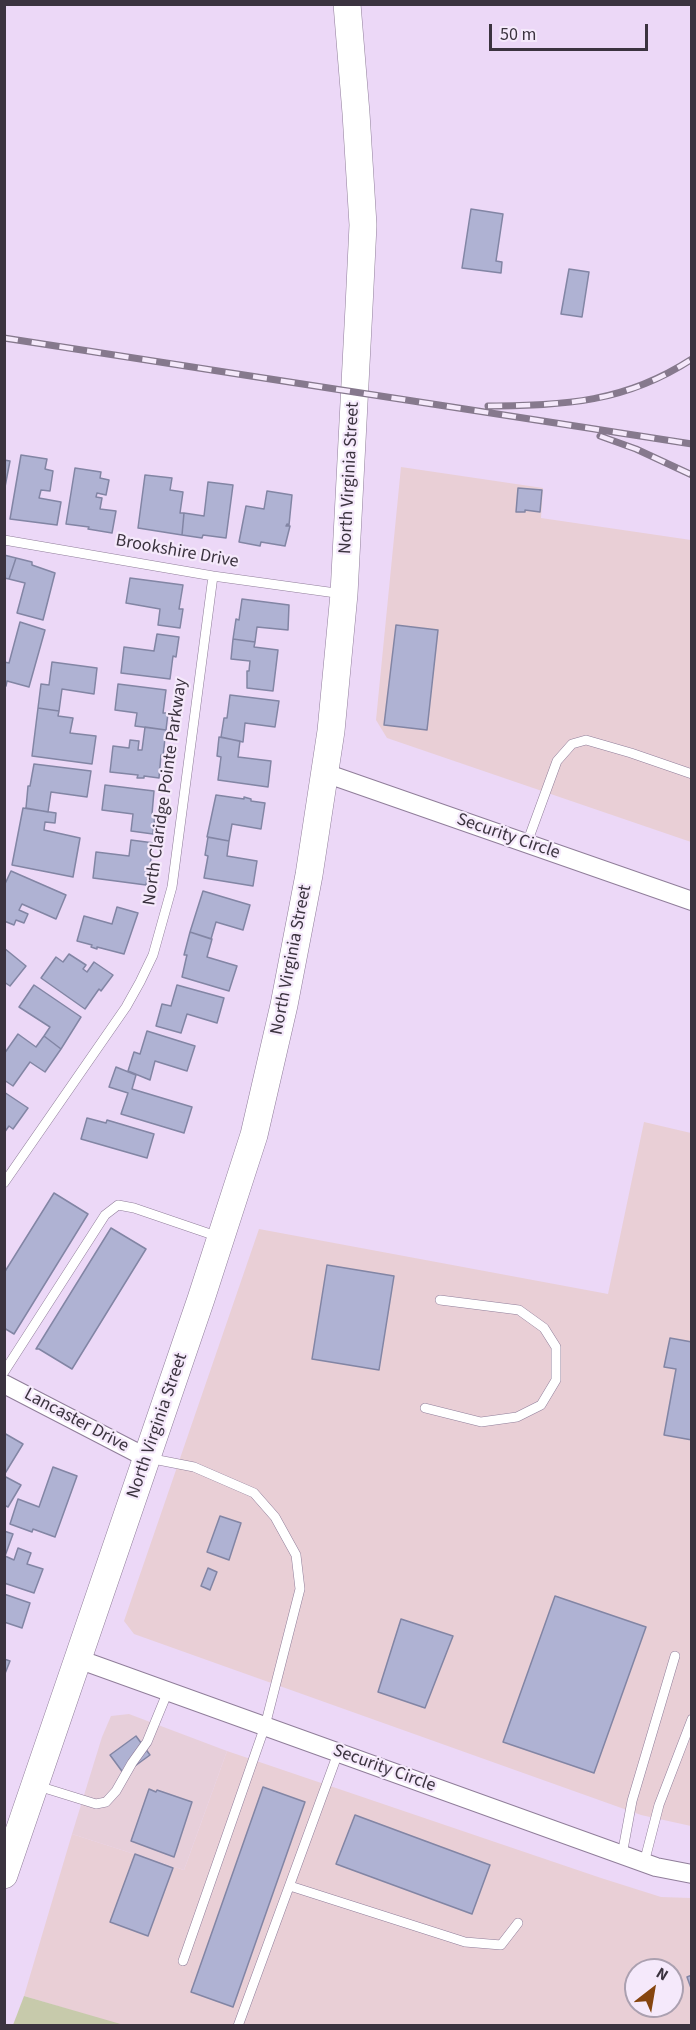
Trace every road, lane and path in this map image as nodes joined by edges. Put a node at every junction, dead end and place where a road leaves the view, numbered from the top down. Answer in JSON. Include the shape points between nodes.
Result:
{"nodes":[{"id":1,"x":347,"y":4,"type":"edge"},
{"id":2,"x":4,"y":540,"type":"edge"},
{"id":3,"x":213,"y":576,"type":"junction"},
{"id":4,"x":344,"y":594,"type":"junction"},
{"id":5,"x":325,"y":773,"type":"junction"},
{"id":6,"x":692,"y":774,"type":"edge"},
{"id":7,"x":527,"y":843,"type":"junction"},
{"id":8,"x":692,"y":901,"type":"edge"},
{"id":9,"x":4,"y":1183,"type":"edge"},
{"id":10,"x":221,"y":1238,"type":"junction"},
{"id":11,"x":440,"y":1300,"type":"dead end"},
{"id":12,"x":4,"y":1372,"type":"edge"},
{"id":13,"x":4,"y":1384,"type":"edge"},
{"id":14,"x":425,"y":1408,"type":"dead end"},
{"id":15,"x":147,"y":1458,"type":"junction"},
{"id":16,"x":675,"y":1656,"type":"dead end"},
{"id":17,"x":78,"y":1659,"type":"junction"},
{"id":18,"x":168,"y":1691,"type":"junction"},
{"id":19,"x":692,"y":1719,"type":"edge"},
{"id":20,"x":265,"y":1726,"type":"junction"},
{"id":21,"x":338,"y":1752,"type":"junction"},
{"id":22,"x":35,"y":1785,"type":"junction"},
{"id":23,"x":622,"y":1855,"type":"junction"},
{"id":24,"x":644,"y":1863,"type":"junction"},
{"id":25,"x":692,"y":1874,"type":"edge"},
{"id":26,"x":4,"y":1875,"type":"edge"},
{"id":27,"x":290,"y":1886,"type":"junction"},
{"id":28,"x":518,"y":1923,"type":"dead end"},
{"id":29,"x":183,"y":1961,"type":"dead end"},
{"id":30,"x":238,"y":2025,"type":"edge"}],
"edges":[{"from":1,"to":4,"type":"main road","name":"North Virginia Street","via":[[363,225]]},
{"from":2,"to":3,"type":"lane","name":"Brookshire Drive"},
{"from":3,"to":4,"type":"lane","name":"Brookshire Drive"},
{"from":3,"to":9,"type":"lane","name":"North Claridge Pointe Parkway","via":[[172,887],[153,955],[126,1007]]},
{"from":4,"to":5,"type":"main road","name":"North Virginia Street"},
{"from":5,"to":7,"type":"street","name":"Security Circle"},
{"from":5,"to":10,"type":"main road","name":"North Virginia Street","via":[[284,1005],[254,1135]]},
{"from":6,"to":7,"type":"lane","via":[[586,740],[572,744],[557,761]]},
{"from":7,"to":8,"type":"street","name":"Security Circle"},
{"from":10,"to":12,"type":"lane","via":[[118,1205],[105,1215]]},
{"from":10,"to":15,"type":"main road","name":"North Virginia Street"},
{"from":11,"to":14,"type":"lane","via":[[519,1310],[544,1328],[556,1347],[556,1380],[541,1405],[517,1417],[482,1422]]},
{"from":13,"to":15,"type":"street","name":"Lancaster Drive"},
{"from":15,"to":17,"type":"main road","name":"North Virginia Street"},
{"from":15,"to":20,"type":"lane","via":[[194,1467],[254,1493],[275,1517],[296,1555],[300,1589]]},
{"from":16,"to":23,"type":"lane","via":[[632,1801]]},
{"from":17,"to":18,"type":"street","name":"Security Circle"},
{"from":17,"to":22,"type":"main road","name":"North Virginia Street"},
{"from":18,"to":20,"type":"street","name":"Security Circle"},
{"from":18,"to":22,"type":"lane","via":[[147,1742],[106,1802],[96,1804]]},
{"from":19,"to":24,"type":"lane","via":[[659,1805]]},
{"from":20,"to":21,"type":"street","name":"Security Circle"},
{"from":20,"to":29,"type":"lane"},
{"from":21,"to":23,"type":"street","name":"Security Circle"},
{"from":21,"to":27,"type":"lane"},
{"from":22,"to":26,"type":"main road","name":"North Virginia Street"},
{"from":23,"to":24,"type":"street","name":"Security Circle"},
{"from":24,"to":25,"type":"street","name":"Security Circle"},
{"from":27,"to":28,"type":"lane","via":[[465,1942],[501,1945]]},
{"from":27,"to":30,"type":"lane"}]}
